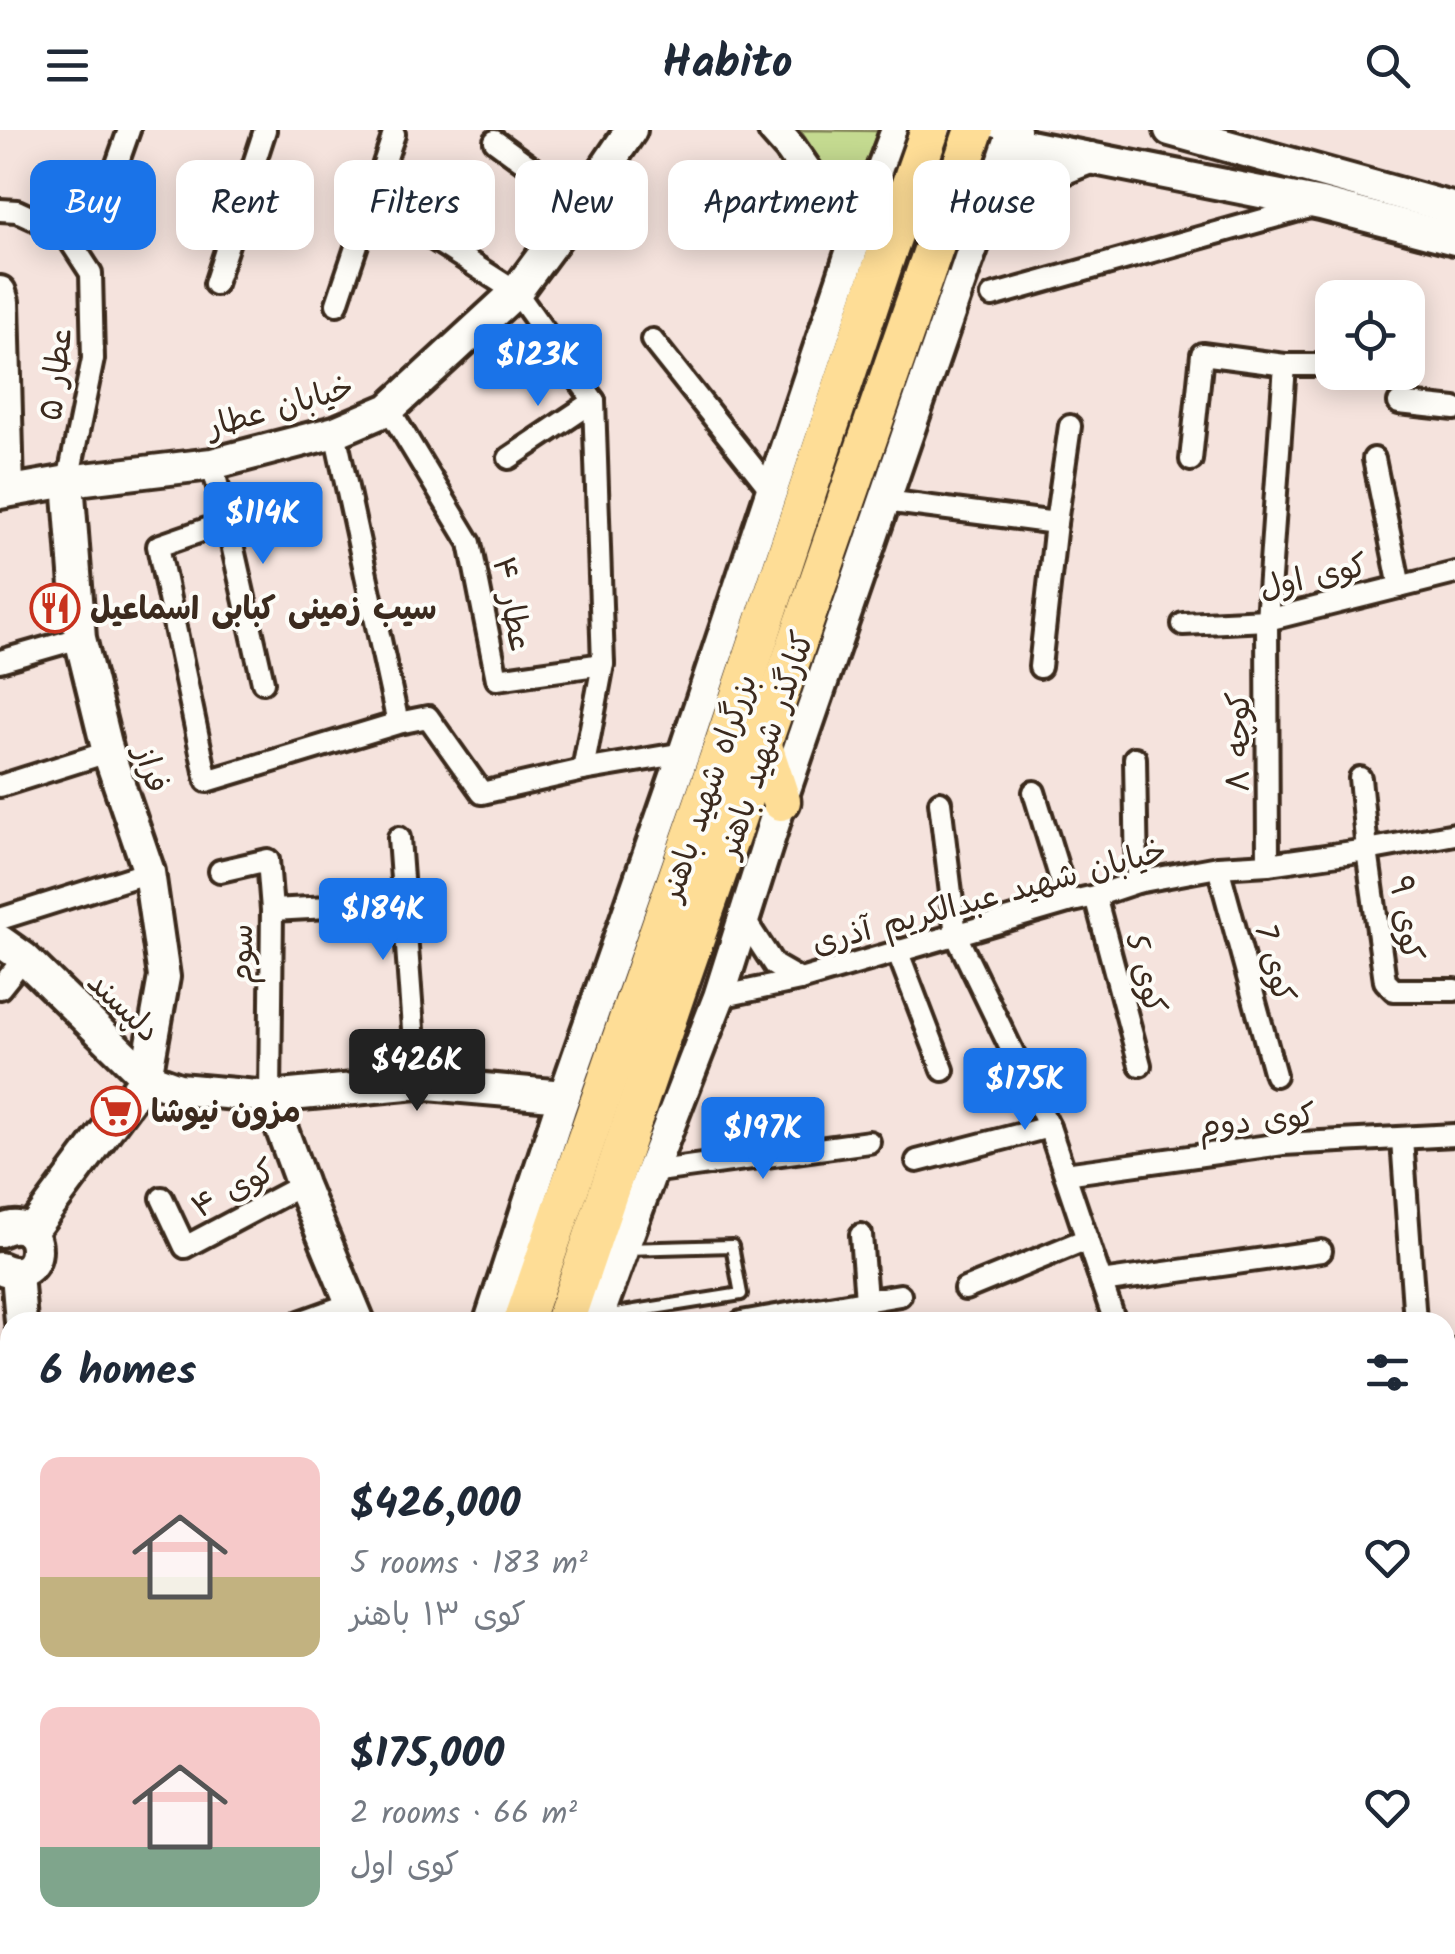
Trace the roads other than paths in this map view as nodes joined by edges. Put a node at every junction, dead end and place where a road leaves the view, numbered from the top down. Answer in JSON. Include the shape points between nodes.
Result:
{"nodes":[{"id":1,"x":129,"y":130,"type":"edge"},
{"id":2,"x":265,"y":130,"type":"edge"},
{"id":3,"x":631,"y":130,"type":"edge"},
{"id":4,"x":774,"y":130,"type":"edge"},
{"id":5,"x":896,"y":130,"type":"edge"},
{"id":6,"x":930,"y":130,"type":"edge"},
{"id":7,"x":958,"y":130,"type":"edge"},
{"id":8,"x":974,"y":130,"type":"edge"},
{"id":9,"x":1170,"y":130,"type":"edge"},
{"id":10,"x":392,"y":131,"type":"edge"},
{"id":11,"x":1013,"y":136,"type":"edge"},
{"id":12,"x":494,"y":141,"type":"dead end"},
{"id":13,"x":1090,"y":158,"type":"junction"},
{"id":14,"x":118,"y":160,"type":"edge"},
{"id":15,"x":520,"y":160,"type":"edge"},
{"id":16,"x":611,"y":160,"type":"edge"},
{"id":17,"x":800,"y":160,"type":"edge"},
{"id":18,"x":889,"y":160,"type":"edge"},
{"id":19,"x":893,"y":202,"type":"edge"},
{"id":20,"x":1320,"y":204,"type":"junction"},
{"id":21,"x":0,"y":210,"type":"edge"},
{"id":22,"x":893,"y":211,"type":"edge"},
{"id":23,"x":1450,"y":223,"type":"edge"},
{"id":24,"x":451,"y":250,"type":"edge"},
{"id":25,"x":547,"y":250,"type":"edge"},
{"id":26,"x":869,"y":250,"type":"edge"},
{"id":27,"x":870,"y":250,"type":"edge"},
{"id":28,"x":965,"y":266,"type":"junction"},
{"id":29,"x":216,"y":284,"type":"dead end"},
{"id":30,"x":516,"y":292,"type":"junction"},
{"id":31,"x":992,"y":296,"type":"dead end"},
{"id":32,"x":1,"y":299,"type":"edge"},
{"id":33,"x":337,"y":304,"type":"dead end"},
{"id":34,"x":652,"y":340,"type":"dead end"},
{"id":35,"x":1285,"y":365,"type":"junction"},
{"id":36,"x":1315,"y":365,"type":"edge"},
{"id":37,"x":594,"y":400,"type":"junction"},
{"id":38,"x":1399,"y":403,"type":"dead end"},
{"id":39,"x":389,"y":409,"type":"junction"},
{"id":40,"x":1455,"y":409,"type":"edge"},
{"id":41,"x":1070,"y":426,"type":"dead end"},
{"id":42,"x":335,"y":432,"type":"junction"},
{"id":43,"x":509,"y":458,"type":"dead end"},
{"id":44,"x":1374,"y":459,"type":"dead end"},
{"id":45,"x":1191,"y":460,"type":"dead end"},
{"id":46,"x":212,"y":464,"type":"junction"},
{"id":47,"x":68,"y":481,"type":"junction"},
{"id":48,"x":771,"y":490,"type":"junction"},
{"id":49,"x":4,"y":492,"type":"edge"},
{"id":50,"x":885,"y":501,"type":"junction"},
{"id":51,"x":227,"y":522,"type":"junction"},
{"id":52,"x":1056,"y":523,"type":"junction"},
{"id":53,"x":1455,"y":573,"type":"edge"},
{"id":54,"x":1400,"y":586,"type":"junction"},
{"id":55,"x":1267,"y":620,"type":"junction"},
{"id":56,"x":1183,"y":624,"type":"dead end"},
{"id":57,"x":80,"y":638,"type":"junction"},
{"id":58,"x":0,"y":662,"type":"edge"},
{"id":59,"x":603,"y":664,"type":"junction"},
{"id":60,"x":1040,"y":667,"type":"dead end"},
{"id":61,"x":263,"y":682,"type":"dead end"},
{"id":62,"x":398,"y":723,"type":"junction"},
{"id":63,"x":763,"y":746,"type":"junction"},
{"id":64,"x":108,"y":752,"type":"junction"},
{"id":65,"x":684,"y":752,"type":"junction"},
{"id":66,"x":1134,"y":758,"type":"dead end"},
{"id":67,"x":583,"y":770,"type":"junction"},
{"id":68,"x":1360,"y":778,"type":"dead end"},
{"id":69,"x":0,"y":786,"type":"edge"},
{"id":70,"x":1034,"y":792,"type":"dead end"},
{"id":71,"x":781,"y":802,"type":"junction"},
{"id":72,"x":940,"y":802,"type":"dead end"},
{"id":73,"x":1455,"y":834,"type":"edge"},
{"id":74,"x":399,"y":838,"type":"dead end"},
{"id":75,"x":1367,"y":850,"type":"junction"},
{"id":76,"x":1268,"y":864,"type":"junction"},
{"id":77,"x":1218,"y":867,"type":"junction"},
{"id":78,"x":220,"y":870,"type":"dead end"},
{"id":79,"x":148,"y":872,"type":"junction"},
{"id":80,"x":1137,"y":882,"type":"junction"},
{"id":81,"x":1094,"y":896,"type":"junction"},
{"id":82,"x":404,"y":902,"type":"junction"},
{"id":83,"x":1068,"y":902,"type":"junction"},
{"id":84,"x":272,"y":910,"type":"junction"},
{"id":85,"x":0,"y":919,"type":"edge"},
{"id":86,"x":744,"y":919,"type":"junction"},
{"id":87,"x":956,"y":935,"type":"junction"},
{"id":88,"x":12,"y":949,"type":"edge"},
{"id":89,"x":897,"y":950,"type":"junction"},
{"id":90,"x":800,"y":980,"type":"junction"},
{"id":91,"x":0,"y":988,"type":"edge"},
{"id":92,"x":1455,"y":990,"type":"edge"},
{"id":93,"x":718,"y":997,"type":"junction"},
{"id":94,"x":1140,"y":1065,"type":"dead end"},
{"id":95,"x":943,"y":1070,"type":"dead end"},
{"id":96,"x":1274,"y":1075,"type":"dead end"},
{"id":97,"x":146,"y":1077,"type":"junction"},
{"id":98,"x":417,"y":1083,"type":"junction"},
{"id":99,"x":270,"y":1097,"type":"junction"},
{"id":100,"x":562,"y":1102,"type":"junction"},
{"id":101,"x":1050,"y":1127,"type":"junction"},
{"id":102,"x":1455,"y":1135,"type":"edge"},
{"id":103,"x":1402,"y":1139,"type":"junction"},
{"id":104,"x":869,"y":1142,"type":"dead end"},
{"id":105,"x":916,"y":1161,"type":"dead end"},
{"id":106,"x":651,"y":1172,"type":"junction"},
{"id":107,"x":1065,"y":1174,"type":"junction"},
{"id":108,"x":302,"y":1185,"type":"junction"},
{"id":109,"x":572,"y":1185,"type":"junction"},
{"id":110,"x":162,"y":1198,"type":"dead end"},
{"id":111,"x":15,"y":1232,"type":"edge"},
{"id":112,"x":861,"y":1235,"type":"dead end"},
{"id":113,"x":1087,"y":1239,"type":"junction"},
{"id":114,"x":624,"y":1249,"type":"junction"},
{"id":115,"x":546,"y":1251,"type":"junction"},
{"id":116,"x":1321,"y":1251,"type":"dead end"},
{"id":117,"x":9,"y":1270,"type":"edge"},
{"id":118,"x":1102,"y":1282,"type":"junction"},
{"id":119,"x":965,"y":1289,"type":"dead end"},
{"id":120,"x":900,"y":1295,"type":"dead end"},
{"id":121,"x":866,"y":1300,"type":"junction"},
{"id":122,"x":19,"y":1312,"type":"edge"},
{"id":123,"x":354,"y":1312,"type":"edge"},
{"id":124,"x":494,"y":1312,"type":"edge"},
{"id":125,"x":499,"y":1312,"type":"edge"},
{"id":126,"x":526,"y":1312,"type":"edge"},
{"id":127,"x":588,"y":1312,"type":"edge"},
{"id":128,"x":591,"y":1312,"type":"edge"},
{"id":129,"x":638,"y":1312,"type":"edge"},
{"id":130,"x":798,"y":1312,"type":"edge"},
{"id":131,"x":1112,"y":1312,"type":"edge"},
{"id":132,"x":1414,"y":1312,"type":"edge"}],
"edges":[{"from":1,"to":14,"type":"street"},
{"from":2,"to":29,"type":"street"},
{"from":3,"to":16,"type":"main road","name":"خیابان عطار"},
{"from":4,"to":17,"type":"main road"},
{"from":5,"to":18,"type":"main road"},
{"from":6,"to":19,"type":"highway","name":"بزرگراه شهید باهنر","bridge":true},
{"from":7,"to":11,"type":"main road"},
{"from":8,"to":63,"type":"highway","name":"بزرگراه شهید باهنر","bridge":true},
{"from":9,"to":23,"type":"main road"},
{"from":10,"to":33,"type":"street"},
{"from":11,"to":13,"type":"main road"},
{"from":11,"to":28,"type":"main road","name":"کنارگذر شهید باهنر"},
{"from":12,"to":15,"type":"street"},
{"from":13,"to":20,"type":"main road"},
{"from":13,"to":28,"type":"main road","via":[[1051,174],[1006,205]]},
{"from":20,"to":23,"type":"main road"},
{"from":20,"to":31,"type":"street"},
{"from":21,"to":47,"type":"street","name":"عطار ۵","via":[[18,210],[65,233],[91,274],[93,359]]},
{"from":22,"to":28,"type":"main road","via":[[921,207],[954,229]]},
{"from":24,"to":30,"type":"street"},
{"from":25,"to":30,"type":"main road","name":"خیابان عطار"},
{"from":26,"to":48,"type":"main road"},
{"from":27,"to":109,"type":"highway","name":"بزرگراه شهید باهنر","via":[[749,669]]},
{"from":28,"to":50,"type":"main road","name":"کنارگذر شهید باهنر"},
{"from":30,"to":37,"type":"street"},
{"from":30,"to":39,"type":"main road","name":"خیابان عطار"},
{"from":32,"to":49,"type":"main road"},
{"from":34,"to":48,"type":"street"},
{"from":35,"to":36,"type":"street"},
{"from":35,"to":45,"type":"street","via":[[1202,354]]},
{"from":35,"to":55,"type":"street","name":"کوچه ۸"},
{"from":37,"to":43,"type":"street"},
{"from":37,"to":59,"type":"street"},
{"from":38,"to":40,"type":"street"},
{"from":39,"to":42,"type":"main road","name":"خیابان عطار"},
{"from":39,"to":59,"type":"street","name":"عطار ۴","via":[[470,543],[497,679]]},
{"from":41,"to":52,"type":"street"},
{"from":42,"to":46,"type":"main road","name":"خیابان عطار"},
{"from":42,"to":62,"type":"street"},
{"from":44,"to":54,"type":"street"},
{"from":46,"to":47,"type":"main road","name":"خیابان عطار"},
{"from":46,"to":51,"type":"street"},
{"from":47,"to":49,"type":"main road","name":"خیابان عطار"},
{"from":47,"to":57,"type":"main road","name":"فراز"},
{"from":48,"to":65,"type":"main road"},
{"from":50,"to":52,"type":"street"},
{"from":50,"to":71,"type":"main road","name":"کنارگذر شهید باهنر"},
{"from":51,"to":61,"type":"street"},
{"from":51,"to":62,"type":"street","via":[[158,546],[208,781]]},
{"from":52,"to":60,"type":"street"},
{"from":53,"to":54,"type":"street","name":"کوی اول"},
{"from":54,"to":55,"type":"street","name":"کوی اول"},
{"from":55,"to":56,"type":"street","name":"کوی اول"},
{"from":55,"to":76,"type":"street","name":"کوچه ۸"},
{"from":57,"to":58,"type":"street"},
{"from":57,"to":64,"type":"main road","name":"فراز"},
{"from":59,"to":67,"type":"street"},
{"from":62,"to":67,"type":"street","via":[[428,717],[482,793]]},
{"from":63,"to":71,"type":"highway"},
{"from":63,"to":127,"type":"highway","name":"بزرگراه شهید باهنر","via":[[676,990]]},
{"from":64,"to":69,"type":"street"},
{"from":64,"to":79,"type":"main road","name":"فراز"},
{"from":65,"to":67,"type":"street"},
{"from":65,"to":100,"type":"main road"},
{"from":66,"to":80,"type":"street"},
{"from":68,"to":75,"type":"street","name":"کوی ۹"},
{"from":70,"to":83,"type":"street"},
{"from":71,"to":86,"type":"main road","name":"کنارگذر شهید باهنر"},
{"from":72,"to":87,"type":"street"},
{"from":73,"to":75,"type":"street","name":"خیابان شهید عبدالکریم آذری"},
{"from":74,"to":82,"type":"street"},
{"from":75,"to":76,"type":"street","name":"خیابان شهید عبدالکریم آذری"},
{"from":75,"to":92,"type":"street","name":"کوی ۹","via":[[1385,980],[1394,990]]},
{"from":76,"to":77,"type":"street","name":"خیابان شهید عبدالکریم آذری"},
{"from":77,"to":80,"type":"street","name":"خیابان شهید عبدالکریم آذری"},
{"from":77,"to":96,"type":"street","name":"کوی 7"},
{"from":78,"to":84,"type":"street","name":"سوم","via":[[268,860]]},
{"from":79,"to":85,"type":"street"},
{"from":79,"to":97,"type":"main road","name":"فراز","via":[[164,977]]},
{"from":80,"to":81,"type":"street","name":"خیابان شهید عبدالکریم آذری"},
{"from":81,"to":83,"type":"street","name":"خیابان شهید عبدالکریم آذری"},
{"from":81,"to":94,"type":"street","name":"کوی 5"},
{"from":82,"to":84,"type":"street"},
{"from":82,"to":98,"type":"street"},
{"from":83,"to":87,"type":"street","name":"خیابان شهید عبدالکریم آذری"},
{"from":84,"to":99,"type":"street","name":"سوم"},
{"from":86,"to":90,"type":"street","via":[[774,965]]},
{"from":86,"to":93,"type":"main road","name":"کنارگذر شهید باهنر"},
{"from":87,"to":89,"type":"street","name":"خیابان شهید عبدالکریم آذری"},
{"from":87,"to":101,"type":"street"},
{"from":88,"to":91,"type":"street"},
{"from":88,"to":97,"type":"main road","name":"دلپسند"},
{"from":89,"to":90,"type":"street","name":"خیابان شهید عبدالکریم آذری"},
{"from":89,"to":95,"type":"street"},
{"from":90,"to":93,"type":"street","name":"خیابان شهید عبدالکریم آذری"},
{"from":93,"to":106,"type":"main road","name":"کنارگذر شهید باهنر"},
{"from":97,"to":99,"type":"main road","name":"دلپسند","via":[[179,1089]]},
{"from":97,"to":111,"type":"main road"},
{"from":98,"to":99,"type":"main road","name":"دلپسند"},
{"from":98,"to":100,"type":"main road","name":"دلپسند"},
{"from":99,"to":108,"type":"main road"},
{"from":100,"to":109,"type":"main road"},
{"from":100,"to":124,"type":"main road"},
{"from":101,"to":105,"type":"street"},
{"from":101,"to":107,"type":"street"},
{"from":102,"to":103,"type":"street","name":"کوی دوم"},
{"from":103,"to":107,"type":"street","name":"کوی دوم","via":[[1283,1144]]},
{"from":103,"to":132,"type":"street"},
{"from":104,"to":106,"type":"street"},
{"from":106,"to":114,"type":"main road","name":"کنارگذر شهید باهنر"},
{"from":107,"to":113,"type":"street"},
{"from":108,"to":110,"type":"street","name":"کوی ۴","via":[[185,1247]]},
{"from":108,"to":123,"type":"main road"},
{"from":109,"to":115,"type":"highway","name":"بزرگراه شهید باهنر"},
{"from":111,"to":117,"type":"main road","via":[[37,1246],[37,1253],[30,1266]]},
{"from":112,"to":121,"type":"street"},
{"from":113,"to":118,"type":"street"},
{"from":113,"to":119,"type":"street"},
{"from":114,"to":128,"type":"main road","name":"کنارگذر شهید باهنر"},
{"from":114,"to":129,"type":"lane","via":[[732,1246],[741,1294]]},
{"from":115,"to":125,"type":"main road"},
{"from":115,"to":126,"type":"highway","name":"بزرگراه شهید باهنر"},
{"from":116,"to":118,"type":"street"},
{"from":117,"to":122,"type":"main road"},
{"from":118,"to":131,"type":"street"},
{"from":120,"to":121,"type":"street"},
{"from":121,"to":130,"type":"street"}]}
